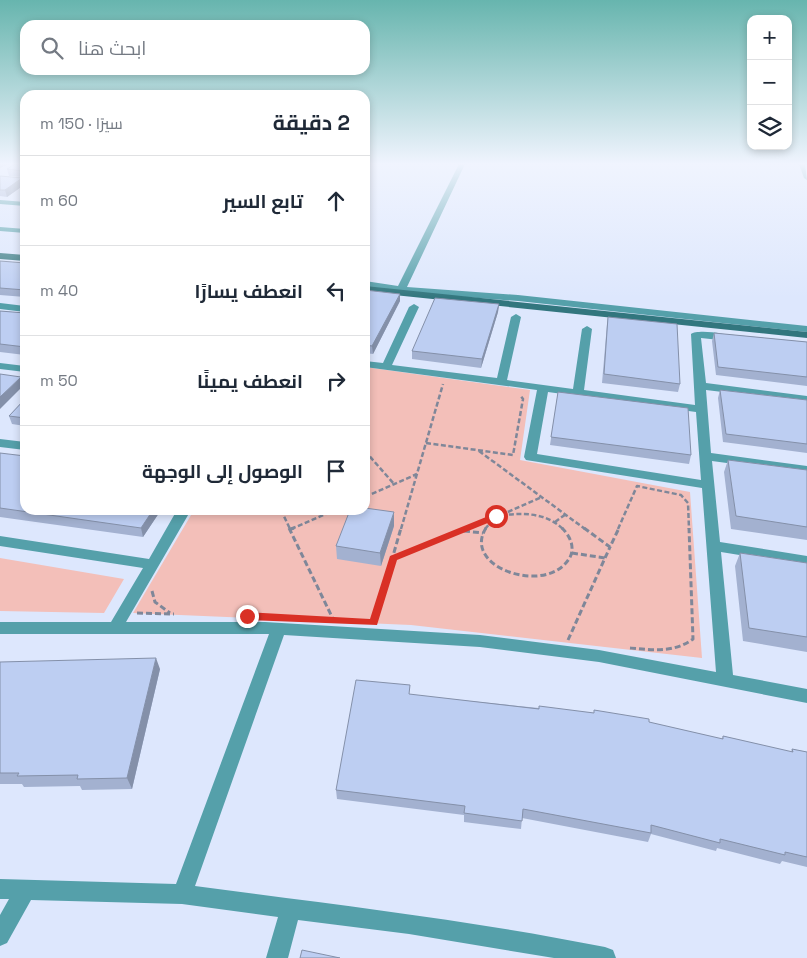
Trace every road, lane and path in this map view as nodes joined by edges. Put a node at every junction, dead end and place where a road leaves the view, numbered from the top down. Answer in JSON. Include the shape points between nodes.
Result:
{"nodes":[{"id":1,"x":440,"y":209,"type":"edge"},
{"id":2,"x":0,"y":229,"type":"edge"},
{"id":3,"x":20,"y":231,"type":"edge"},
{"id":4,"x":0,"y":256,"type":"edge"},
{"id":5,"x":20,"y":258,"type":"edge"},
{"id":6,"x":0,"y":263,"type":"edge"},
{"id":7,"x":20,"y":265,"type":"edge"},
{"id":8,"x":370,"y":285,"type":"edge"},
{"id":9,"x":370,"y":290,"type":"edge"},
{"id":10,"x":401,"y":290,"type":"junction"},
{"id":11,"x":0,"y":306,"type":"edge"},
{"id":12,"x":414,"y":307,"type":"dead end"},
{"id":13,"x":20,"y":308,"type":"edge"},
{"id":14,"x":516,"y":317,"type":"dead end"},
{"id":15,"x":587,"y":329,"type":"dead end"},
{"id":16,"x":807,"y":330,"type":"edge"},
{"id":17,"x":807,"y":335,"type":"edge"},
{"id":18,"x":742,"y":339,"type":"edge"},
{"id":19,"x":370,"y":365,"type":"edge"},
{"id":20,"x":0,"y":366,"type":"edge"},
{"id":21,"x":386,"y":367,"type":"junction"},
{"id":22,"x":20,"y":368,"type":"edge"},
{"id":23,"x":501,"y":382,"type":"junction"},
{"id":24,"x":443,"y":384,"type":"dead end"},
{"id":25,"x":701,"y":386,"type":"junction"},
{"id":26,"x":544,"y":388,"type":"junction"},
{"id":27,"x":578,"y":393,"type":"junction"},
{"id":28,"x":515,"y":394,"type":"dead end"},
{"id":29,"x":807,"y":399,"type":"edge"},
{"id":30,"x":701,"y":409,"type":"junction"},
{"id":31,"x":0,"y":443,"type":"edge"},
{"id":32,"x":426,"y":443,"type":"junction"},
{"id":33,"x":20,"y":445,"type":"edge"},
{"id":34,"x":479,"y":451,"type":"junction"},
{"id":35,"x":705,"y":456,"type":"junction"},
{"id":36,"x":370,"y":457,"type":"edge"},
{"id":37,"x":807,"y":470,"type":"edge"},
{"id":38,"x":417,"y":474,"type":"junction"},
{"id":39,"x":394,"y":484,"type":"junction"},
{"id":40,"x":708,"y":485,"type":"junction"},
{"id":41,"x":370,"y":495,"type":"edge"},
{"id":42,"x":543,"y":497,"type":"junction"},
{"id":43,"x":566,"y":514,"type":"junction"},
{"id":44,"x":181,"y":515,"type":"edge"},
{"id":45,"x":283,"y":515,"type":"edge"},
{"id":46,"x":324,"y":515,"type":"edge"},
{"id":47,"x":496,"y":516,"type":"junction"},
{"id":48,"x":555,"y":522,"type":"junction"},
{"id":49,"x":290,"y":530,"type":"junction"},
{"id":50,"x":462,"y":531,"type":"junction"},
{"id":51,"x":483,"y":533,"type":"junction"},
{"id":52,"x":0,"y":541,"type":"edge"},
{"id":53,"x":714,"y":546,"type":"junction"},
{"id":54,"x":610,"y":547,"type":"junction"},
{"id":55,"x":571,"y":553,"type":"junction"},
{"id":56,"x":393,"y":558,"type":"junction"},
{"id":57,"x":605,"y":558,"type":"junction"},
{"id":58,"x":807,"y":561,"type":"edge"},
{"id":59,"x":151,"y":564,"type":"junction"},
{"id":60,"x":156,"y":583,"type":"dead end"},
{"id":61,"x":123,"y":613,"type":"junction"},
{"id":62,"x":172,"y":614,"type":"junction"},
{"id":63,"x":178,"y":614,"type":"dead end"},
{"id":64,"x":325,"y":620,"type":"dead end"},
{"id":65,"x":333,"y":621,"type":"junction"},
{"id":66,"x":342,"y":621,"type":"dead end"},
{"id":67,"x":366,"y":622,"type":"dead end"},
{"id":68,"x":374,"y":623,"type":"junction"},
{"id":69,"x":382,"y":623,"type":"dead end"},
{"id":70,"x":0,"y":628,"type":"edge"},
{"id":71,"x":114,"y":628,"type":"junction"},
{"id":72,"x":279,"y":630,"type":"junction"},
{"id":73,"x":562,"y":640,"type":"dead end"},
{"id":74,"x":567,"y":641,"type":"junction"},
{"id":75,"x":577,"y":642,"type":"dead end"},
{"id":76,"x":627,"y":648,"type":"dead end"},
{"id":77,"x":725,"y":680,"type":"junction"},
{"id":78,"x":807,"y":696,"type":"edge"},
{"id":79,"x":0,"y":889,"type":"edge"},
{"id":80,"x":26,"y":889,"type":"junction"},
{"id":81,"x":182,"y":894,"type":"junction"},
{"id":82,"x":290,"y":910,"type":"junction"},
{"id":83,"x":0,"y":936,"type":"edge"},
{"id":84,"x":276,"y":958,"type":"edge"},
{"id":85,"x":605,"y":958,"type":"edge"}],
"edges":[{"from":1,"to":10,"type":"street"},
{"from":2,"to":3,"type":"street"},
{"from":4,"to":5,"type":"street"},
{"from":6,"to":7,"type":"street"},
{"from":8,"to":10,"type":"street"},
{"from":9,"to":17,"type":"street"},
{"from":10,"to":16,"type":"street","via":[[518,298]]},
{"from":11,"to":13,"type":"street"},
{"from":12,"to":21,"type":"street"},
{"from":14,"to":23,"type":"street"},
{"from":15,"to":27,"type":"street"},
{"from":18,"to":25,"type":"street","via":[[696,334]]},
{"from":19,"to":21,"type":"street"},
{"from":20,"to":22,"type":"street"},
{"from":21,"to":23,"type":"street"},
{"from":23,"to":26,"type":"street"},
{"from":24,"to":32,"type":"path"},
{"from":25,"to":29,"type":"street"},
{"from":25,"to":30,"type":"street"},
{"from":26,"to":27,"type":"street"},
{"from":26,"to":40,"type":"street","via":[[530,457]]},
{"from":27,"to":30,"type":"street"},
{"from":28,"to":34,"type":"path","via":[[524,399],[514,455]]},
{"from":30,"to":35,"type":"street"},
{"from":31,"to":33,"type":"street"},
{"from":32,"to":34,"type":"path"},
{"from":32,"to":38,"type":"path"},
{"from":34,"to":42,"type":"path"},
{"from":35,"to":37,"type":"street"},
{"from":35,"to":40,"type":"street"},
{"from":36,"to":39,"type":"path"},
{"from":38,"to":39,"type":"path"},
{"from":38,"to":56,"type":"path"},
{"from":39,"to":41,"type":"path"},
{"from":40,"to":53,"type":"street"},
{"from":42,"to":43,"type":"path"},
{"from":42,"to":47,"type":"path"},
{"from":43,"to":48,"type":"path"},
{"from":43,"to":54,"type":"path"},
{"from":44,"to":59,"type":"street"},
{"from":45,"to":49,"type":"path"},
{"from":46,"to":49,"type":"path"},
{"from":47,"to":48,"type":"path","via":[[524,513]]},
{"from":47,"to":50,"type":"path"},
{"from":47,"to":51,"type":"path"},
{"from":48,"to":55,"type":"path","via":[[570,538]]},
{"from":49,"to":65,"type":"path"},
{"from":50,"to":51,"type":"path"},
{"from":50,"to":56,"type":"path"},
{"from":51,"to":55,"type":"path","via":[[484,553],[503,570],[517,575],[549,575],[570,560]]},
{"from":52,"to":59,"type":"street"},
{"from":53,"to":58,"type":"street"},
{"from":53,"to":77,"type":"street"},
{"from":54,"to":57,"type":"path"},
{"from":54,"to":76,"type":"path","via":[[637,486],[681,495],[688,503],[693,639],[685,646],[664,650]]},
{"from":55,"to":57,"type":"path"},
{"from":56,"to":68,"type":"path"},
{"from":57,"to":74,"type":"path"},
{"from":59,"to":61,"type":"street"},
{"from":60,"to":62,"type":"path","via":[[152,598],[156,606]]},
{"from":61,"to":62,"type":"path"},
{"from":61,"to":71,"type":"street"},
{"from":62,"to":63,"type":"path"},
{"from":64,"to":65,"type":"path"},
{"from":65,"to":66,"type":"path"},
{"from":67,"to":68,"type":"path"},
{"from":68,"to":69,"type":"path"},
{"from":70,"to":71,"type":"street"},
{"from":71,"to":72,"type":"street"},
{"from":72,"to":77,"type":"street","via":[[480,641],[599,656]]},
{"from":72,"to":81,"type":"street"},
{"from":73,"to":74,"type":"path"},
{"from":74,"to":75,"type":"path"},
{"from":77,"to":78,"type":"street"},
{"from":79,"to":80,"type":"street"},
{"from":80,"to":81,"type":"street"},
{"from":80,"to":83,"type":"street"},
{"from":81,"to":82,"type":"street"},
{"from":82,"to":84,"type":"street"},
{"from":82,"to":85,"type":"street","via":[[409,924]]}]}
